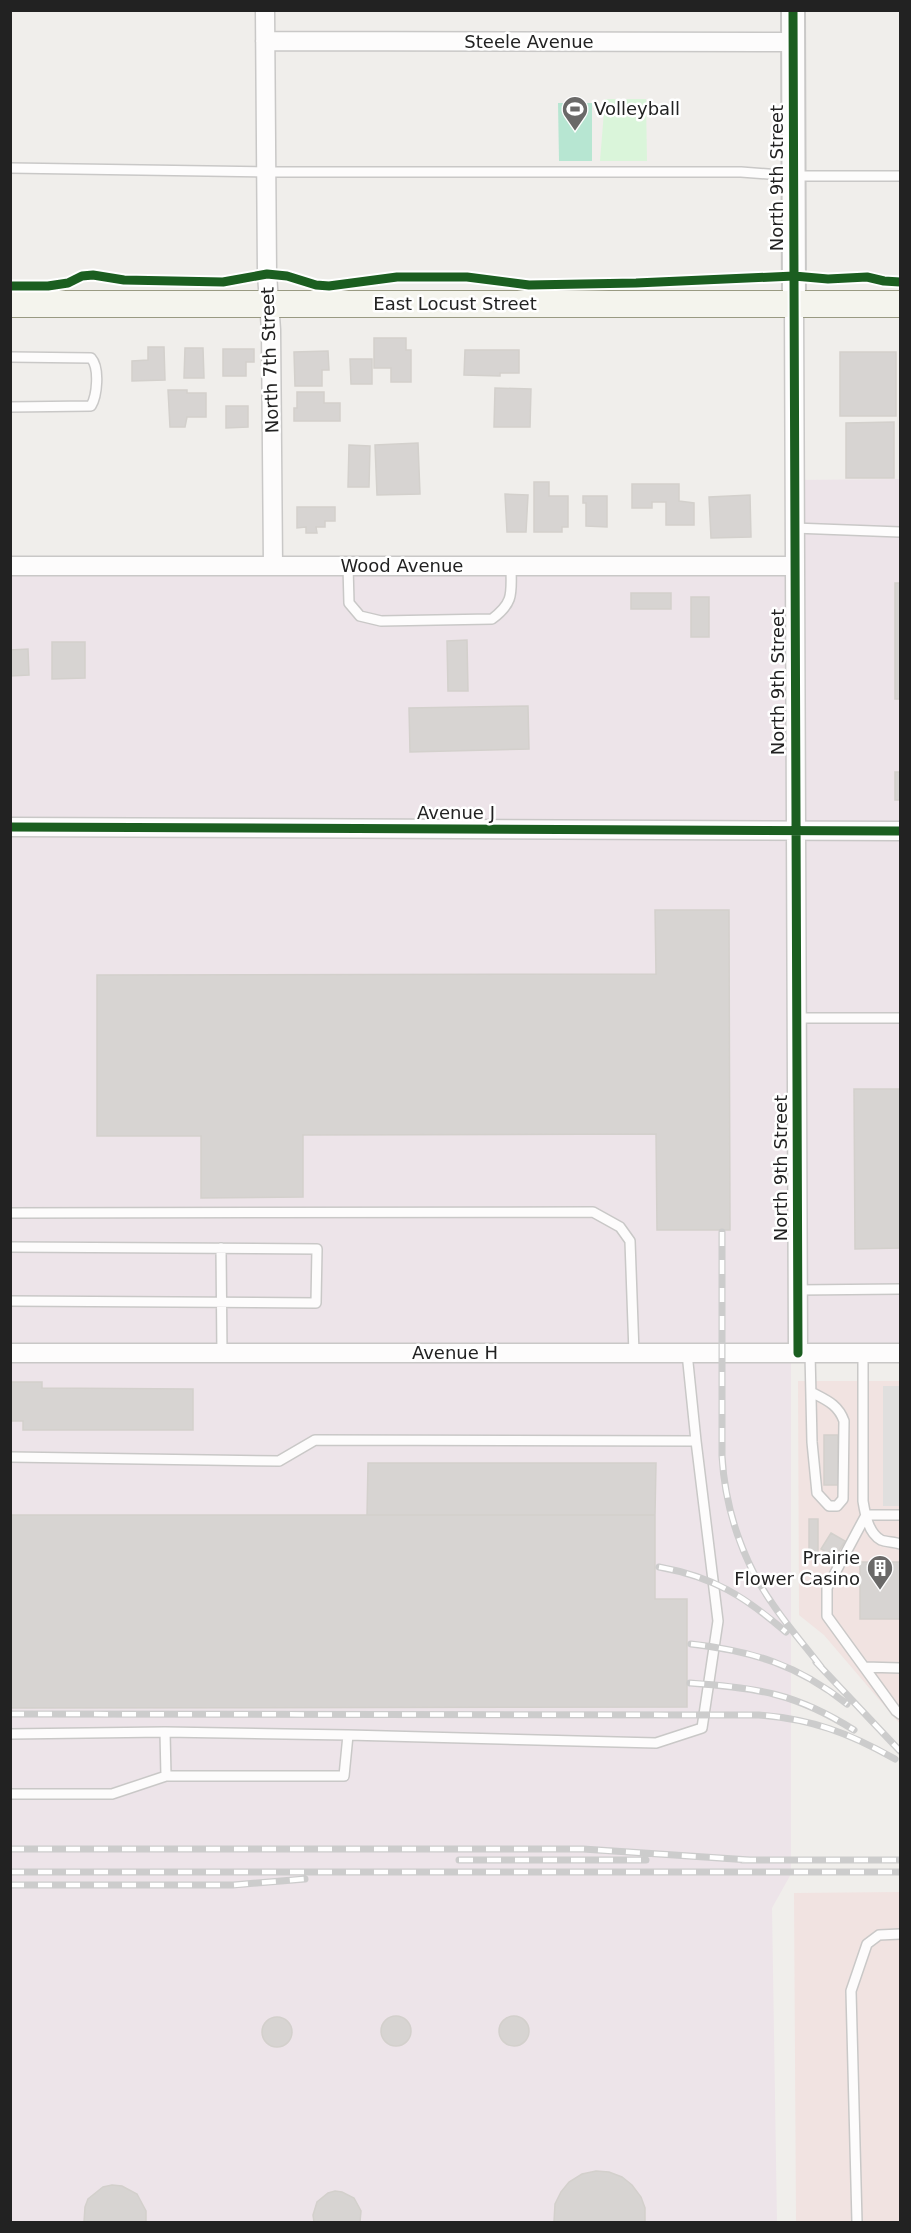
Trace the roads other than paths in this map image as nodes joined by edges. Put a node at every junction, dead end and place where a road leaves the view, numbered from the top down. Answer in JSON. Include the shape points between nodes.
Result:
{"nodes":[{"id":1,"x":265,"y":10,"type":"edge"},
{"id":2,"x":793,"y":10,"type":"edge"},
{"id":3,"x":265,"y":41,"type":"junction"},
{"id":4,"x":793,"y":42,"type":"junction"},
{"id":5,"x":10,"y":168,"type":"edge"},
{"id":6,"x":266,"y":172,"type":"junction"},
{"id":7,"x":794,"y":176,"type":"junction"},
{"id":8,"x":900,"y":176,"type":"edge"},
{"id":9,"x":269,"y":303,"type":"junction"},
{"id":10,"x":10,"y":304,"type":"edge"},
{"id":11,"x":794,"y":304,"type":"junction"},
{"id":12,"x":900,"y":304,"type":"edge"},
{"id":13,"x":10,"y":357,"type":"edge"},
{"id":14,"x":10,"y":407,"type":"edge"},
{"id":15,"x":794,"y":528,"type":"junction"},
{"id":16,"x":900,"y":532,"type":"edge"},
{"id":17,"x":10,"y":566,"type":"edge"},
{"id":18,"x":273,"y":566,"type":"junction"},
{"id":19,"x":348,"y":566,"type":"junction"},
{"id":20,"x":511,"y":566,"type":"junction"},
{"id":21,"x":794,"y":566,"type":"junction"},
{"id":22,"x":10,"y":827,"type":"edge"},
{"id":23,"x":796,"y":831,"type":"junction"},
{"id":24,"x":900,"y":831,"type":"edge"},
{"id":25,"x":797,"y":1018,"type":"junction"},
{"id":26,"x":900,"y":1018,"type":"edge"},
{"id":27,"x":10,"y":1213,"type":"edge"},
{"id":28,"x":10,"y":1247,"type":"edge"},
{"id":29,"x":221,"y":1248,"type":"junction"},
{"id":30,"x":900,"y":1289,"type":"edge"},
{"id":31,"x":798,"y":1290,"type":"junction"},
{"id":32,"x":10,"y":1301,"type":"edge"},
{"id":33,"x":222,"y":1302,"type":"junction"},
{"id":34,"x":10,"y":1353,"type":"edge"},
{"id":35,"x":222,"y":1353,"type":"junction"},
{"id":36,"x":634,"y":1353,"type":"junction"},
{"id":37,"x":687,"y":1353,"type":"junction"},
{"id":38,"x":804,"y":1353,"type":"junction"},
{"id":39,"x":863,"y":1353,"type":"junction"},
{"id":40,"x":900,"y":1353,"type":"edge"},
{"id":41,"x":811,"y":1392,"type":"junction"},
{"id":42,"x":696,"y":1441,"type":"junction"},
{"id":43,"x":10,"y":1457,"type":"edge"},
{"id":44,"x":866,"y":1515,"type":"junction"},
{"id":45,"x":900,"y":1515,"type":"edge"},
{"id":46,"x":900,"y":1544,"type":"edge"},
{"id":47,"x":864,"y":1667,"type":"junction"},
{"id":48,"x":900,"y":1668,"type":"edge"},
{"id":49,"x":900,"y":1714,"type":"edge"},
{"id":50,"x":165,"y":1732,"type":"junction"},
{"id":51,"x":10,"y":1734,"type":"edge"},
{"id":52,"x":348,"y":1735,"type":"junction"},
{"id":53,"x":166,"y":1776,"type":"junction"},
{"id":54,"x":10,"y":1794,"type":"edge"},
{"id":55,"x":900,"y":1934,"type":"edge"},
{"id":56,"x":857,"y":2223,"type":"edge"}],
"edges":[{"from":1,"to":3,"type":"street","name":"North 7th Street"},
{"from":2,"to":4,"type":"street","name":"North 9th Street"},
{"from":3,"to":4,"type":"street","name":"Steele Avenue"},
{"from":3,"to":6,"type":"street","name":"North 7th Street"},
{"from":4,"to":7,"type":"street","name":"North 9th Street"},
{"from":5,"to":6,"type":"lane"},
{"from":6,"to":7,"type":"lane","via":[[729,172]]},
{"from":6,"to":9,"type":"street","name":"North 7th Street"},
{"from":7,"to":8,"type":"lane"},
{"from":7,"to":11,"type":"street","name":"North 9th Street"},
{"from":9,"to":10,"type":"main road","name":"East Locust Street"},
{"from":9,"to":11,"type":"main road","name":"East Locust Street"},
{"from":9,"to":18,"type":"street","name":"North 7th Street"},
{"from":11,"to":12,"type":"main road","name":"East Locust Street"},
{"from":11,"to":15,"type":"street","name":"North 9th Street"},
{"from":13,"to":14,"type":"lane","via":[[92,358],[96,387],[91,406]]},
{"from":15,"to":16,"type":"lane"},
{"from":15,"to":21,"type":"street","name":"North 9th Street"},
{"from":17,"to":18,"type":"street","name":"Wood Avenue"},
{"from":18,"to":19,"type":"street","name":"Wood Avenue"},
{"from":19,"to":20,"type":"street","name":"Wood Avenue"},
{"from":19,"to":20,"type":"lane","via":[[349,603],[360,616],[381,621],[492,619],[506,609],[511,595]]},
{"from":20,"to":21,"type":"street","name":"Wood Avenue"},
{"from":21,"to":23,"type":"street","name":"North 9th Street"},
{"from":22,"to":23,"type":"street","name":"Avenue J"},
{"from":23,"to":24,"type":"street","name":"Avenue J"},
{"from":23,"to":25,"type":"street","name":"North 9th Street"},
{"from":25,"to":26,"type":"lane"},
{"from":25,"to":31,"type":"street","name":"North 9th Street"},
{"from":27,"to":36,"type":"lane","via":[[593,1212],[620,1227],[630,1241]]},
{"from":28,"to":29,"type":"lane"},
{"from":29,"to":33,"type":"lane"},
{"from":29,"to":33,"type":"lane","via":[[317,1249],[316,1303]]},
{"from":30,"to":31,"type":"lane"},
{"from":31,"to":38,"type":"street","name":"North 9th Street"},
{"from":32,"to":33,"type":"lane"},
{"from":33,"to":35,"type":"lane"},
{"from":34,"to":35,"type":"street","name":"Avenue H"},
{"from":35,"to":36,"type":"street","name":"Avenue H"},
{"from":36,"to":37,"type":"street","name":"Avenue H"},
{"from":37,"to":38,"type":"street","name":"Avenue H"},
{"from":37,"to":42,"type":"lane"},
{"from":38,"to":39,"type":"street","name":"Avenue H"},
{"from":38,"to":41,"type":"lane"},
{"from":39,"to":40,"type":"street","name":"Avenue H"},
{"from":39,"to":44,"type":"lane"},
{"from":41,"to":41,"type":"lane","via":[[817,1493],[829,1506],[837,1506],[843,1499],[844,1421],[832,1403]]},
{"from":42,"to":43,"type":"lane","via":[[315,1440],[279,1461]]},
{"from":42,"to":52,"type":"lane","via":[[718,1621],[702,1728],[656,1743]]},
{"from":44,"to":45,"type":"lane"},
{"from":44,"to":46,"type":"lane","via":[[872,1531],[881,1540]]},
{"from":44,"to":47,"type":"lane","via":[[827,1588],[827,1616]]},
{"from":47,"to":48,"type":"lane"},
{"from":47,"to":49,"type":"lane"},
{"from":50,"to":51,"type":"lane"},
{"from":50,"to":52,"type":"lane"},
{"from":50,"to":53,"type":"lane"},
{"from":52,"to":53,"type":"lane","via":[[344,1776]]},
{"from":53,"to":54,"type":"lane","via":[[112,1794]]},
{"from":55,"to":56,"type":"lane","via":[[879,1935],[867,1944],[851,1991]]}]}
